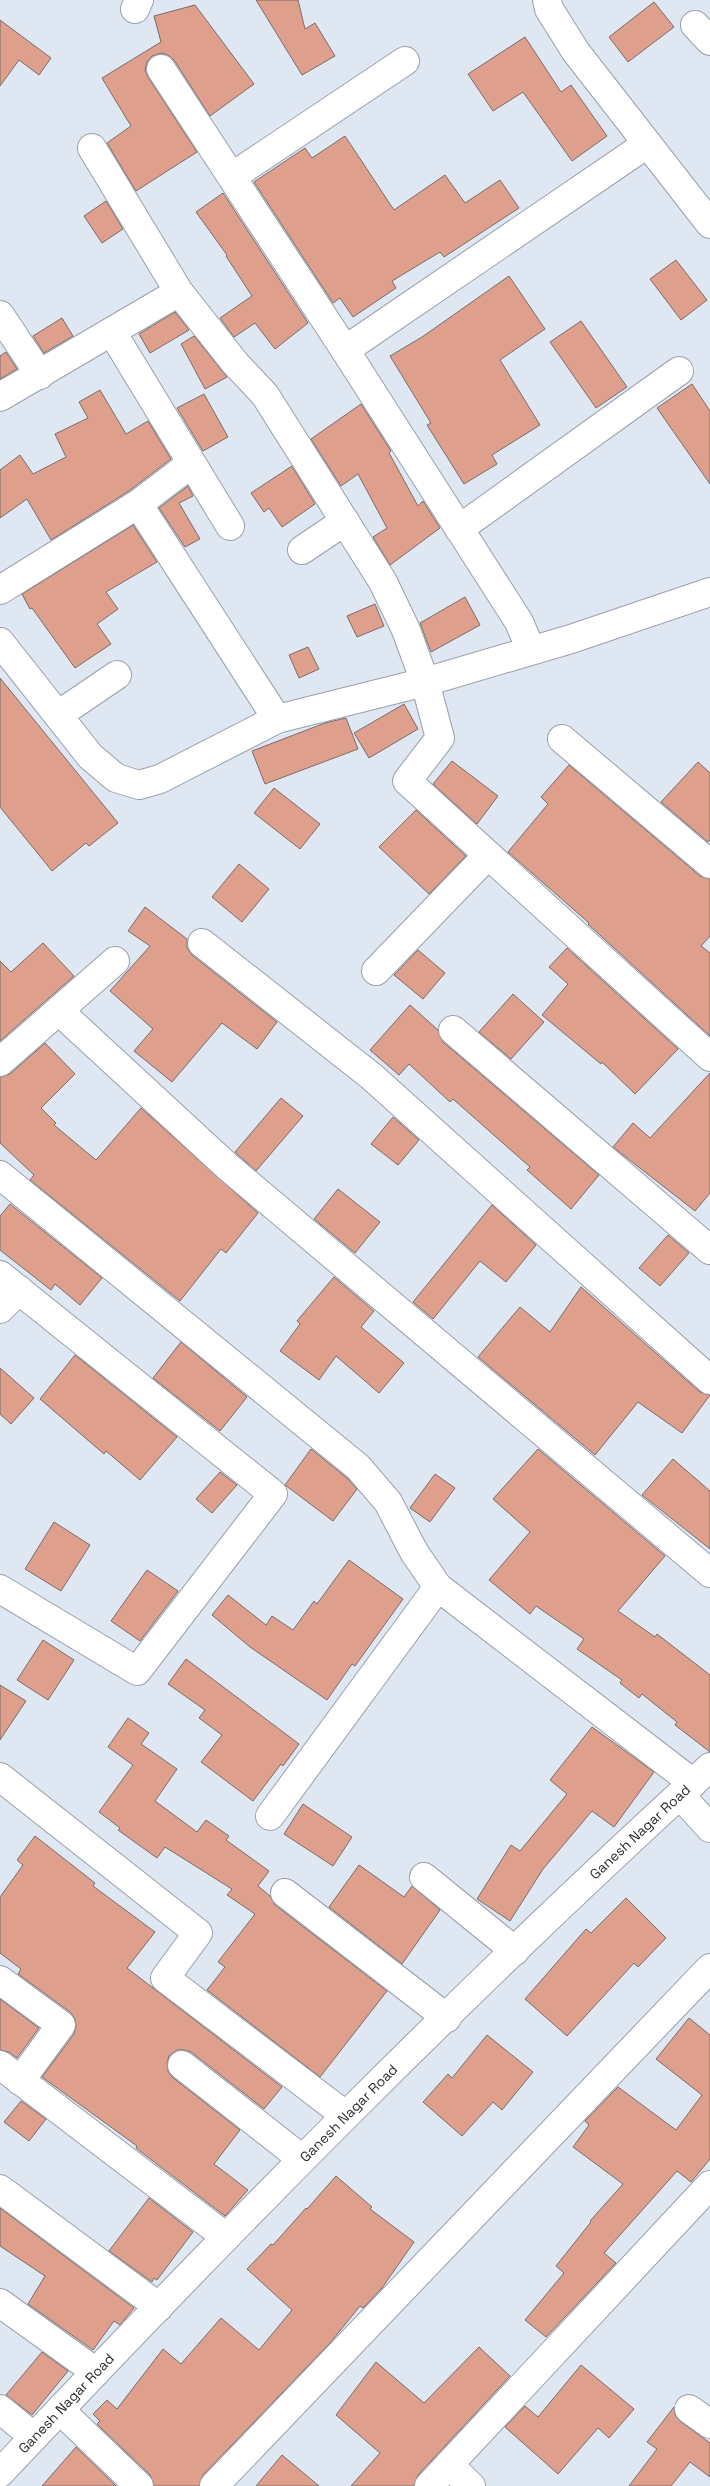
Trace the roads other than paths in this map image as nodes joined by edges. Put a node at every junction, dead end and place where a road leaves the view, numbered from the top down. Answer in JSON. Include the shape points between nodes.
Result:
{"nodes":[{"id":1,"x":554,"y":3,"type":"edge"},
{"id":2,"x":405,"y":61,"type":"dead end"},
{"id":3,"x":160,"y":69,"type":"dead end"},
{"id":4,"x":647,"y":144,"type":"junction"},
{"id":5,"x":92,"y":148,"type":"dead end"},
{"id":6,"x":233,"y":176,"type":"junction"},
{"id":7,"x":710,"y":224,"type":"edge"},
{"id":8,"x":179,"y":292,"type":"junction"},
{"id":9,"x":0,"y":316,"type":"edge"},
{"id":10,"x":112,"y":332,"type":"junction"},
{"id":11,"x":345,"y":350,"type":"junction"},
{"id":12,"x":679,"y":371,"type":"dead end"},
{"id":13,"x":40,"y":375,"type":"junction"},
{"id":14,"x":0,"y":397,"type":"edge"},
{"id":15,"x":191,"y":464,"type":"junction"},
{"id":16,"x":138,"y":504,"type":"junction"},
{"id":17,"x":345,"y":521,"type":"junction"},
{"id":18,"x":230,"y":526,"type":"dead end"},
{"id":19,"x":459,"y":529,"type":"junction"},
{"id":20,"x":302,"y":550,"type":"dead end"},
{"id":21,"x":0,"y":590,"type":"edge"},
{"id":22,"x":710,"y":592,"type":"edge"},
{"id":23,"x":1,"y":645,"type":"edge"},
{"id":24,"x":531,"y":650,"type":"junction"},
{"id":25,"x":117,"y":675,"type":"dead end"},
{"id":26,"x":425,"y":682,"type":"junction"},
{"id":27,"x":58,"y":715,"type":"junction"},
{"id":28,"x":277,"y":719,"type":"junction"},
{"id":29,"x":562,"y":739,"type":"dead end"},
{"id":30,"x":488,"y":855,"type":"junction"},
{"id":31,"x":710,"y":864,"type":"edge"},
{"id":32,"x":202,"y":943,"type":"dead end"},
{"id":33,"x":115,"y":961,"type":"dead end"},
{"id":34,"x":376,"y":971,"type":"dead end"},
{"id":35,"x":59,"y":1012,"type":"junction"},
{"id":36,"x":453,"y":1030,"type":"dead end"},
{"id":37,"x":710,"y":1057,"type":"edge"},
{"id":38,"x":0,"y":1062,"type":"edge"},
{"id":39,"x":0,"y":1175,"type":"edge"},
{"id":40,"x":710,"y":1250,"type":"edge"},
{"id":41,"x":10,"y":1282,"type":"edge"},
{"id":42,"x":0,"y":1309,"type":"edge"},
{"id":43,"x":710,"y":1380,"type":"edge"},
{"id":44,"x":710,"y":1573,"type":"edge"},
{"id":45,"x":438,"y":1587,"type":"junction"},
{"id":46,"x":0,"y":1589,"type":"edge"},
{"id":47,"x":0,"y":1777,"type":"edge"},
{"id":48,"x":694,"y":1782,"type":"edge"},
{"id":49,"x":270,"y":1816,"type":"dead end"},
{"id":50,"x":710,"y":1828,"type":"edge"},
{"id":51,"x":424,"y":1877,"type":"dead end"},
{"id":52,"x":286,"y":1893,"type":"dead end"},
{"id":53,"x":515,"y":1951,"type":"junction"},
{"id":54,"x":710,"y":1968,"type":"edge"},
{"id":55,"x":0,"y":1980,"type":"edge"},
{"id":56,"x":447,"y":2018,"type":"junction"},
{"id":57,"x":182,"y":2065,"type":"dead end"},
{"id":58,"x":10,"y":2073,"type":"edge"},
{"id":59,"x":345,"y":2115,"type":"junction"},
{"id":60,"x":302,"y":2159,"type":"junction"},
{"id":61,"x":710,"y":2185,"type":"edge"},
{"id":62,"x":0,"y":2189,"type":"edge"},
{"id":63,"x":226,"y":2237,"type":"junction"},
{"id":64,"x":0,"y":2303,"type":"edge"},
{"id":65,"x":159,"y":2307,"type":"junction"},
{"id":66,"x":96,"y":2372,"type":"junction"},
{"id":67,"x":0,"y":2409,"type":"edge"},
{"id":68,"x":60,"y":2410,"type":"junction"},
{"id":69,"x":34,"y":2437,"type":"junction"},
{"id":70,"x":449,"y":2465,"type":"junction"},
{"id":71,"x":0,"y":2473,"type":"edge"},
{"id":72,"x":140,"y":2486,"type":"edge"},
{"id":73,"x":214,"y":2486,"type":"edge"},
{"id":74,"x":429,"y":2486,"type":"edge"},
{"id":75,"x":471,"y":2486,"type":"edge"}],
"edges":[{"from":1,"to":4,"type":"street","via":[[576,52]]},
{"from":2,"to":6,"type":"street"},
{"from":3,"to":6,"type":"street"},
{"from":4,"to":7,"type":"street"},
{"from":4,"to":11,"type":"street"},
{"from":5,"to":8,"type":"street"},
{"from":6,"to":11,"type":"street"},
{"from":8,"to":10,"type":"street"},
{"from":8,"to":17,"type":"street","via":[[235,363],[265,395]]},
{"from":9,"to":13,"type":"street"},
{"from":10,"to":13,"type":"street"},
{"from":10,"to":15,"type":"street"},
{"from":11,"to":19,"type":"street"},
{"from":12,"to":19,"type":"street"},
{"from":13,"to":14,"type":"street"},
{"from":15,"to":16,"type":"street"},
{"from":15,"to":18,"type":"street"},
{"from":16,"to":21,"type":"street"},
{"from":16,"to":28,"type":"street"},
{"from":17,"to":20,"type":"street"},
{"from":17,"to":26,"type":"street","via":[[383,582],[406,630]]},
{"from":19,"to":24,"type":"street","via":[[519,622]]},
{"from":22,"to":24,"type":"street"},
{"from":23,"to":27,"type":"street"},
{"from":24,"to":26,"type":"street"},
{"from":25,"to":27,"type":"street"},
{"from":26,"to":28,"type":"street"},
{"from":26,"to":30,"type":"street","via":[[440,738],[407,781]]},
{"from":27,"to":28,"type":"street","via":[[84,762],[139,785],[160,779]]},
{"from":29,"to":31,"type":"street"},
{"from":30,"to":34,"type":"street"},
{"from":30,"to":37,"type":"street"},
{"from":32,"to":43,"type":"street","via":[[371,1076]]},
{"from":33,"to":35,"type":"street"},
{"from":35,"to":38,"type":"street"},
{"from":35,"to":44,"type":"street","via":[[228,1167]]},
{"from":36,"to":40,"type":"street"},
{"from":39,"to":45,"type":"street","via":[[358,1467],[388,1502],[414,1552]]},
{"from":41,"to":42,"type":"street"},
{"from":41,"to":46,"type":"street","via":[[273,1494],[137,1671]]},
{"from":45,"to":48,"type":"street"},
{"from":45,"to":49,"type":"street"},
{"from":47,"to":59,"type":"street","via":[[198,1933],[165,1978]]},
{"from":48,"to":50,"type":"street"},
{"from":48,"to":53,"type":"street","name":"Ganesh Nagar Road"},
{"from":51,"to":53,"type":"street"},
{"from":52,"to":56,"type":"street"},
{"from":53,"to":56,"type":"street","name":"Ganesh Nagar Road"},
{"from":54,"to":73,"type":"street"},
{"from":55,"to":58,"type":"street","via":[[61,2025]]},
{"from":56,"to":59,"type":"street","name":"Ganesh Nagar Road"},
{"from":57,"to":60,"type":"street"},
{"from":58,"to":63,"type":"street"},
{"from":59,"to":60,"type":"street","name":"Ganesh Nagar Road"},
{"from":60,"to":63,"type":"street","name":"Ganesh Nagar Road"},
{"from":61,"to":70,"type":"street"},
{"from":62,"to":65,"type":"street"},
{"from":63,"to":65,"type":"street","name":"Ganesh Nagar Road"},
{"from":64,"to":66,"type":"street"},
{"from":65,"to":66,"type":"street","name":"Ganesh Nagar Road"},
{"from":66,"to":68,"type":"street","name":"Ganesh Nagar Road"},
{"from":67,"to":69,"type":"street"},
{"from":68,"to":69,"type":"street","name":"Ganesh Nagar Road"},
{"from":68,"to":72,"type":"street"},
{"from":69,"to":71,"type":"street","name":"Ganesh Nagar Road"},
{"from":70,"to":74,"type":"street"},
{"from":70,"to":75,"type":"street"}]}
